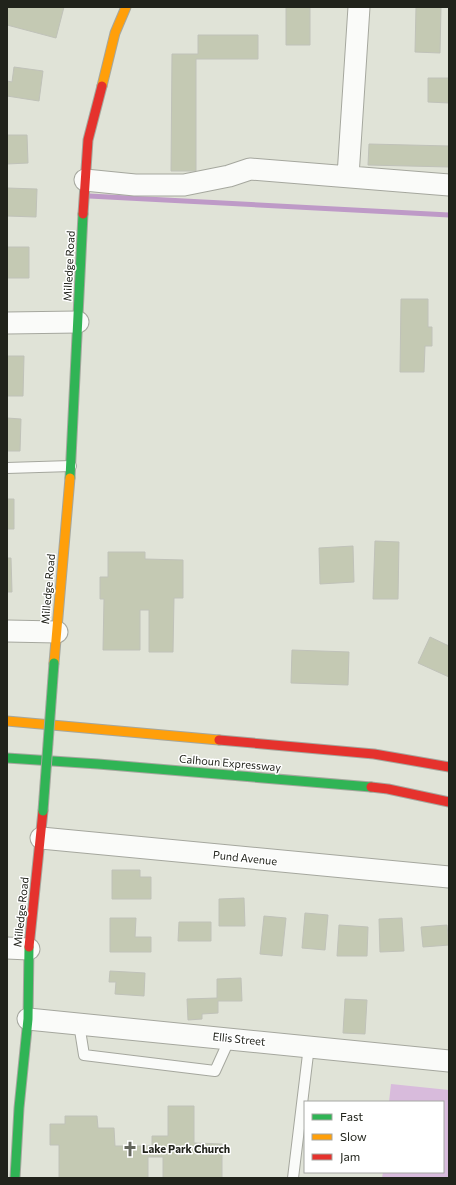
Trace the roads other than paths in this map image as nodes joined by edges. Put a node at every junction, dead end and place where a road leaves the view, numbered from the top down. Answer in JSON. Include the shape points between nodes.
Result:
{"nodes":[{"id":1,"x":126,"y":7,"type":"edge"},
{"id":2,"x":359,"y":7,"type":"edge"},
{"id":3,"x":348,"y":176,"type":"junction"},
{"id":4,"x":85,"y":180,"type":"junction"},
{"id":5,"x":449,"y":185,"type":"edge"},
{"id":6,"x":7,"y":322,"type":"edge"},
{"id":7,"x":78,"y":322,"type":"junction"},
{"id":8,"x":71,"y":466,"type":"junction"},
{"id":9,"x":7,"y":468,"type":"edge"},
{"id":10,"x":7,"y":631,"type":"edge"},
{"id":11,"x":56,"y":632,"type":"junction"},
{"id":12,"x":7,"y":721,"type":"edge"},
{"id":13,"x":7,"y":758,"type":"edge"},
{"id":14,"x":449,"y":767,"type":"edge"},
{"id":15,"x":449,"y":802,"type":"edge"},
{"id":16,"x":41,"y":838,"type":"junction"},
{"id":17,"x":449,"y":877,"type":"edge"},
{"id":18,"x":7,"y":948,"type":"edge"},
{"id":19,"x":29,"y":949,"type":"junction"},
{"id":20,"x":28,"y":1019,"type":"junction"},
{"id":21,"x":79,"y":1024,"type":"junction"},
{"id":22,"x":230,"y":1038,"type":"junction"},
{"id":23,"x":309,"y":1046,"type":"junction"},
{"id":24,"x":449,"y":1061,"type":"edge"},
{"id":25,"x":7,"y":1108,"type":"edge"},
{"id":26,"x":19,"y":1108,"type":"junction"},
{"id":27,"x":15,"y":1178,"type":"edge"},
{"id":28,"x":293,"y":1178,"type":"edge"}],
"edges":[{"from":1,"to":4,"type":"main road","name":"Milledge Road","via":[[115,33],[88,140]]},
{"from":2,"to":3,"type":"street"},
{"from":3,"to":4,"type":"street","via":[[250,169],[184,185],[135,185]]},
{"from":3,"to":5,"type":"street"},
{"from":4,"to":7,"type":"main road","name":"Milledge Road"},
{"from":6,"to":7,"type":"street"},
{"from":7,"to":8,"type":"main road","name":"Milledge Road"},
{"from":8,"to":9,"type":"lane"},
{"from":8,"to":11,"type":"main road","name":"Milledge Road"},
{"from":10,"to":11,"type":"street"},
{"from":11,"to":16,"type":"main road","name":"Milledge Road","bridge":true},
{"from":12,"to":14,"type":"main road","name":"Calhoun Expressway","via":[[374,754]]},
{"from":13,"to":15,"type":"main road","name":"Calhoun Expressway","via":[[388,789]]},
{"from":16,"to":17,"type":"street","name":"Pund Avenue"},
{"from":16,"to":19,"type":"main road","name":"Milledge Road"},
{"from":18,"to":19,"type":"street"},
{"from":19,"to":20,"type":"main road","name":"Milledge Road"},
{"from":20,"to":21,"type":"street","name":"Ellis Street"},
{"from":20,"to":26,"type":"main road","name":"Milledge Road"},
{"from":21,"to":22,"type":"street","name":"Ellis Street"},
{"from":21,"to":22,"type":"lane","via":[[84,1055],[215,1071]]},
{"from":22,"to":23,"type":"street","name":"Ellis Street"},
{"from":23,"to":24,"type":"street","name":"Ellis Street"},
{"from":23,"to":28,"type":"lane"},
{"from":25,"to":26,"type":"lane"},
{"from":26,"to":27,"type":"main road","name":"Milledge Road"}]}
